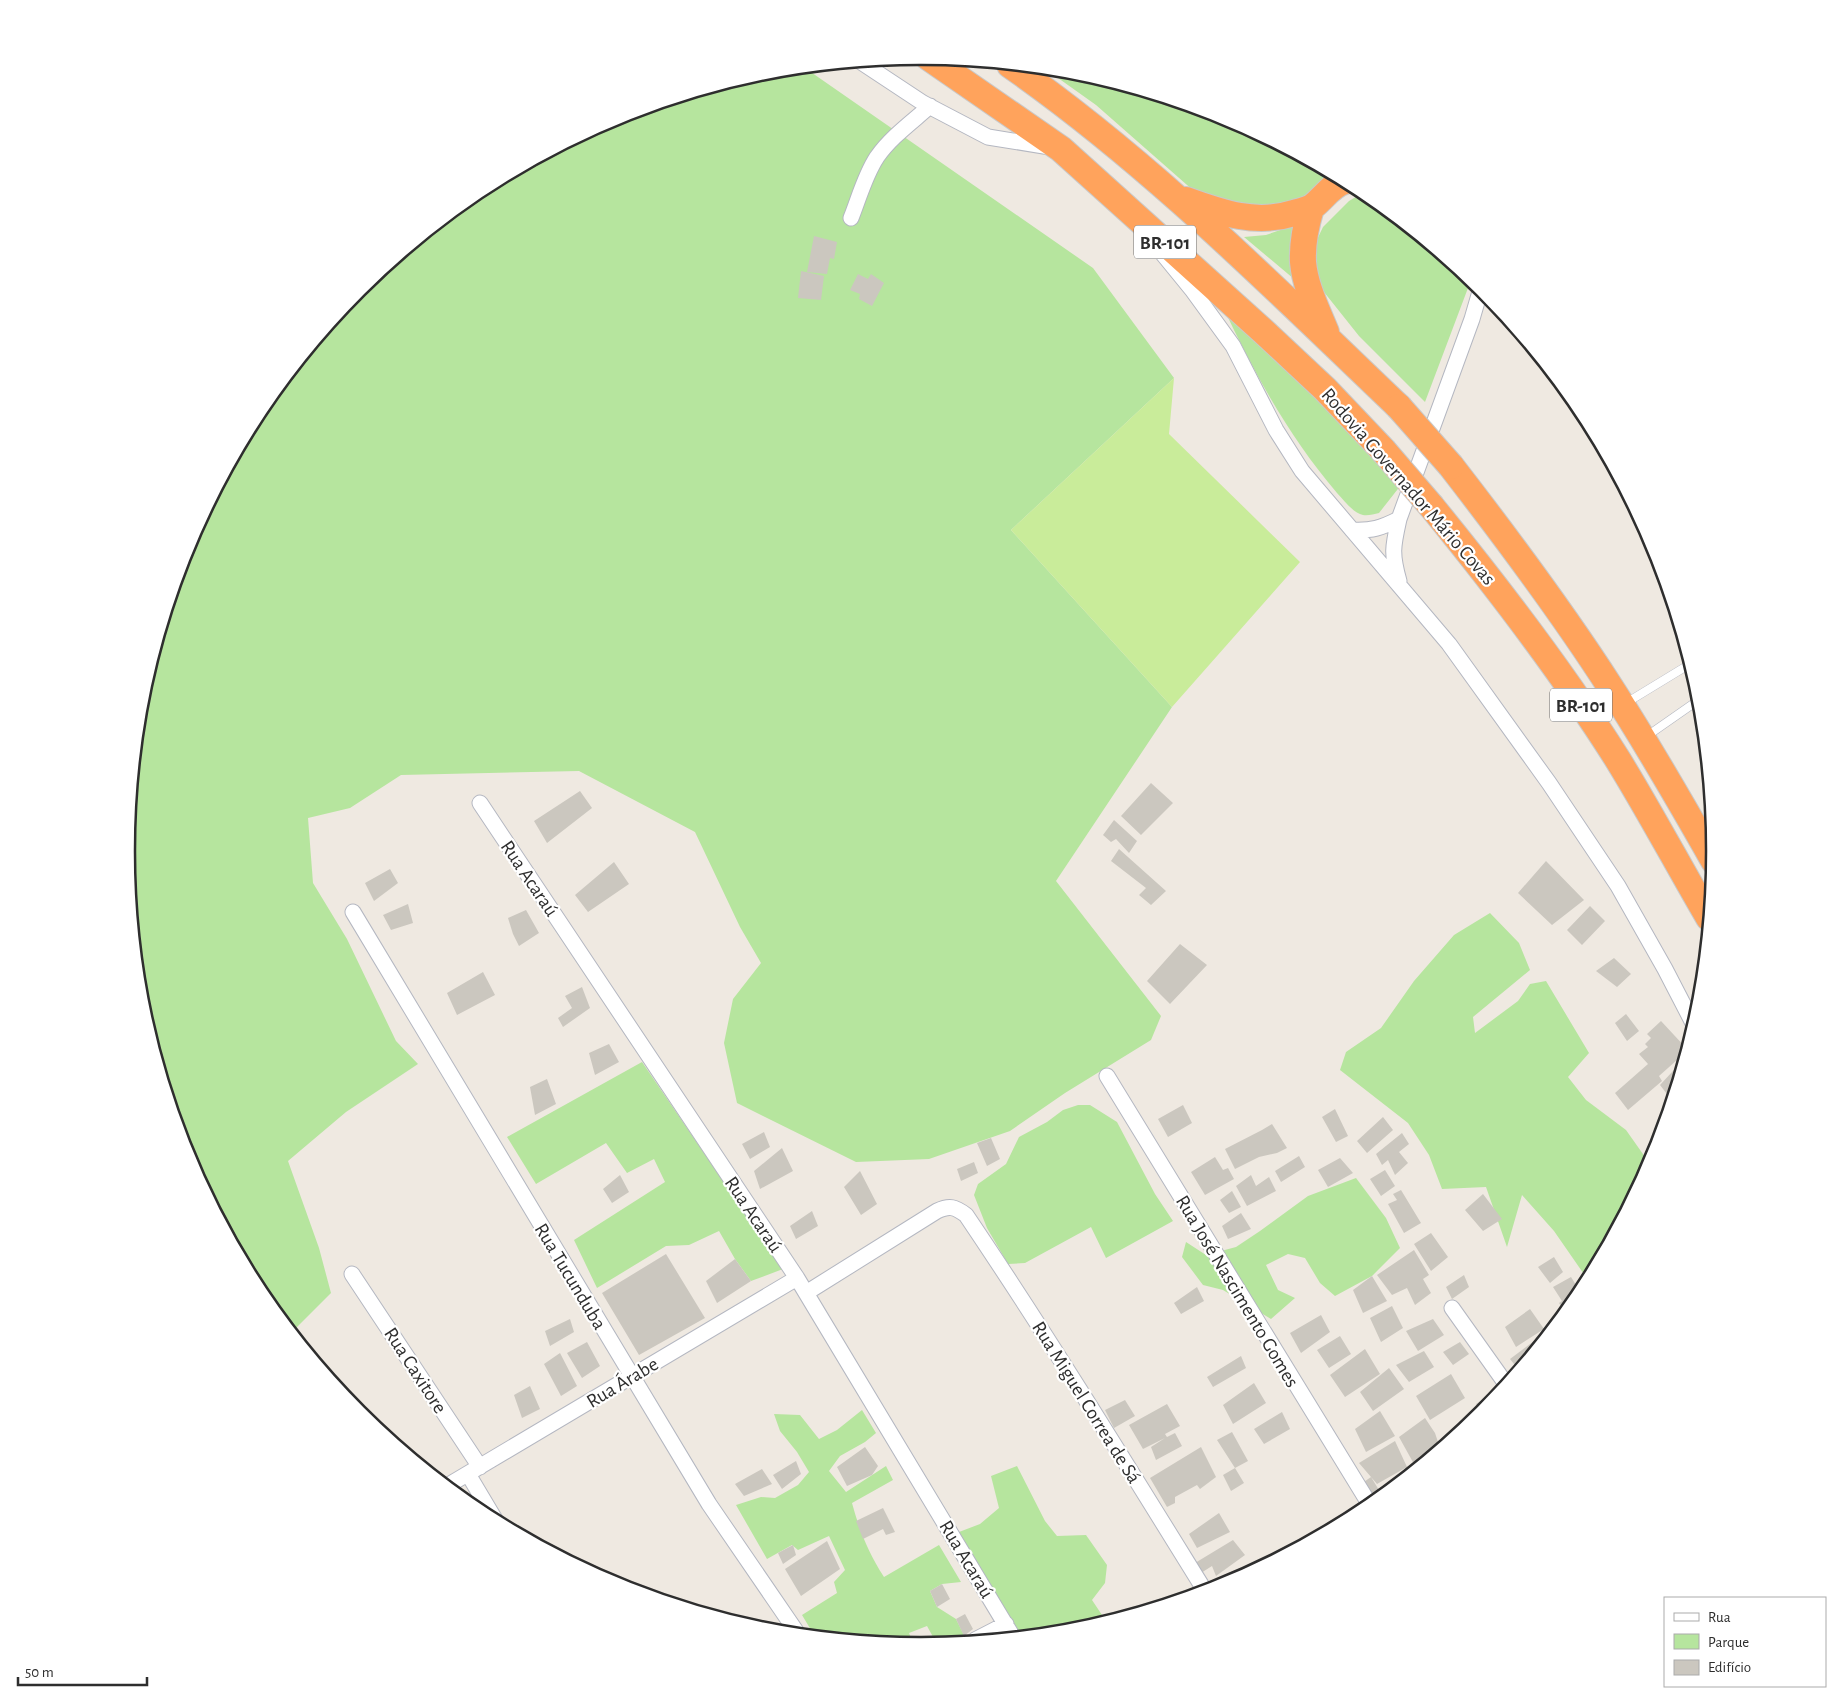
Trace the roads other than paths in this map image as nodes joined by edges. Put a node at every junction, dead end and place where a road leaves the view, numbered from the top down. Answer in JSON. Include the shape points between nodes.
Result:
{"nodes":[{"id":1,"x":941,"y":66,"type":"edge"},
{"id":2,"x":869,"y":67,"type":"edge"},
{"id":3,"x":1019,"y":72,"type":"edge"},
{"id":4,"x":930,"y":106,"type":"junction"},
{"id":5,"x":1061,"y":149,"type":"junction"},
{"id":6,"x":1337,"y":185,"type":"edge"},
{"id":7,"x":1174,"y":196,"type":"junction"},
{"id":8,"x":1120,"y":203,"type":"junction"},
{"id":9,"x":1311,"y":208,"type":"junction"},
{"id":10,"x":851,"y":218,"type":"dead end"},
{"id":11,"x":1479,"y":299,"type":"edge"},
{"id":12,"x":1330,"y":339,"type":"junction"},
{"id":13,"x":1399,"y":519,"type":"junction"},
{"id":14,"x":1352,"y":530,"type":"junction"},
{"id":15,"x":1400,"y":587,"type":"junction"},
{"id":16,"x":1684,"y":667,"type":"edge"},
{"id":17,"x":1692,"y":704,"type":"edge"},
{"id":18,"x":1622,"y":705,"type":"junction"},
{"id":19,"x":1643,"y":738,"type":"junction"},
{"id":20,"x":480,"y":803,"type":"dead end"},
{"id":21,"x":1706,"y":847,"type":"edge"},
{"id":22,"x":1704,"y":910,"type":"edge"},
{"id":23,"x":353,"y":912,"type":"dead end"},
{"id":24,"x":1689,"y":1015,"type":"edge"},
{"id":25,"x":1107,"y":1076,"type":"dead end"},
{"id":26,"x":352,"y":1274,"type":"dead end"},
{"id":27,"x":796,"y":1278,"type":"junction"},
{"id":28,"x":806,"y":1293,"type":"junction"},
{"id":29,"x":1452,"y":1308,"type":"dead end"},
{"id":30,"x":632,"y":1376,"type":"junction"},
{"id":31,"x":1502,"y":1379,"type":"edge"},
{"id":32,"x":474,"y":1470,"type":"junction"},
{"id":33,"x":453,"y":1483,"type":"edge"},
{"id":34,"x":1366,"y":1499,"type":"edge"},
{"id":35,"x":491,"y":1509,"type":"edge"},
{"id":36,"x":1201,"y":1584,"type":"edge"},
{"id":37,"x":792,"y":1626,"type":"edge"},
{"id":38,"x":1009,"y":1630,"type":"edge"}],
"edges":[{"from":1,"to":5,"type":"highway","name":"Rodovia Governador Mário Covas","number":"BR-101"},
{"from":2,"to":4,"type":"street"},
{"from":3,"to":7,"type":"highway","name":"Rodovia Governador Mário Covas","number":"BR-101"},
{"from":4,"to":5,"type":"street","via":[[988,137]]},
{"from":4,"to":10,"type":"street","via":[[888,143],[877,158]]},
{"from":5,"to":8,"type":"highway","name":"Rodovia Governador Mário Covas","number":"BR-101"},
{"from":6,"to":9,"type":"highway"},
{"from":7,"to":9,"type":"highway","via":[[1220,213],[1252,218],[1280,217]]},
{"from":7,"to":12,"type":"highway","name":"Rodovia Governador Mário Covas","number":"BR-101"},
{"from":8,"to":14,"type":"street","via":[[1193,291],[1233,346],[1276,430],[1302,471]]},
{"from":8,"to":22,"type":"highway","name":"Rodovia Governador Mário Covas","number":"BR-101","bridge":true,"via":[[1325,389],[1432,507],[1520,616],[1579,701],[1618,761]]},
{"from":9,"to":12,"type":"highway","via":[[1303,262],[1310,291]]},
{"from":11,"to":13,"type":"street"},
{"from":12,"to":18,"type":"highway","name":"Rodovia Governador Mário Covas","number":"BR-101","bridge":true,"via":[[1451,466],[1550,598]]},
{"from":13,"to":14,"type":"street","via":[[1369,531]]},
{"from":13,"to":15,"type":"street","via":[[1393,559]]},
{"from":14,"to":15,"type":"street"},
{"from":15,"to":24,"type":"street","via":[[1464,664],[1549,783],[1618,886]]},
{"from":16,"to":18,"type":"lane"},
{"from":17,"to":19,"type":"lane"},
{"from":18,"to":19,"type":"highway","name":"Rodovia Governador Mário Covas","number":"BR-101"},
{"from":19,"to":21,"type":"highway","name":"Rodovia Governador Mário Covas","number":"BR-101"},
{"from":20,"to":27,"type":"street","name":"Rua Acaraú"},
{"from":23,"to":30,"type":"street","name":"Rua Tucunduba"},
{"from":25,"to":34,"type":"street","name":"Rua José Nascimento Gomes"},
{"from":26,"to":32,"type":"street","name":"Rua Caxitore"},
{"from":27,"to":28,"type":"street","name":"Rua Acaraú"},
{"from":27,"to":30,"type":"street","name":"Rua Árabe"},
{"from":28,"to":36,"type":"street","name":"Rua Miguel Correa de Sá","via":[[937,1211],[952,1206],[966,1215],[1094,1410]]},
{"from":28,"to":38,"type":"street","name":"Rua Acaraú"},
{"from":29,"to":31,"type":"street"},
{"from":30,"to":32,"type":"street","name":"Rua Árabe"},
{"from":30,"to":37,"type":"street","name":"Rua Tucunduba","via":[[708,1504]]},
{"from":32,"to":33,"type":"street","name":"Rua Árabe"},
{"from":32,"to":35,"type":"street","name":"Rua Caxitore"}]}
